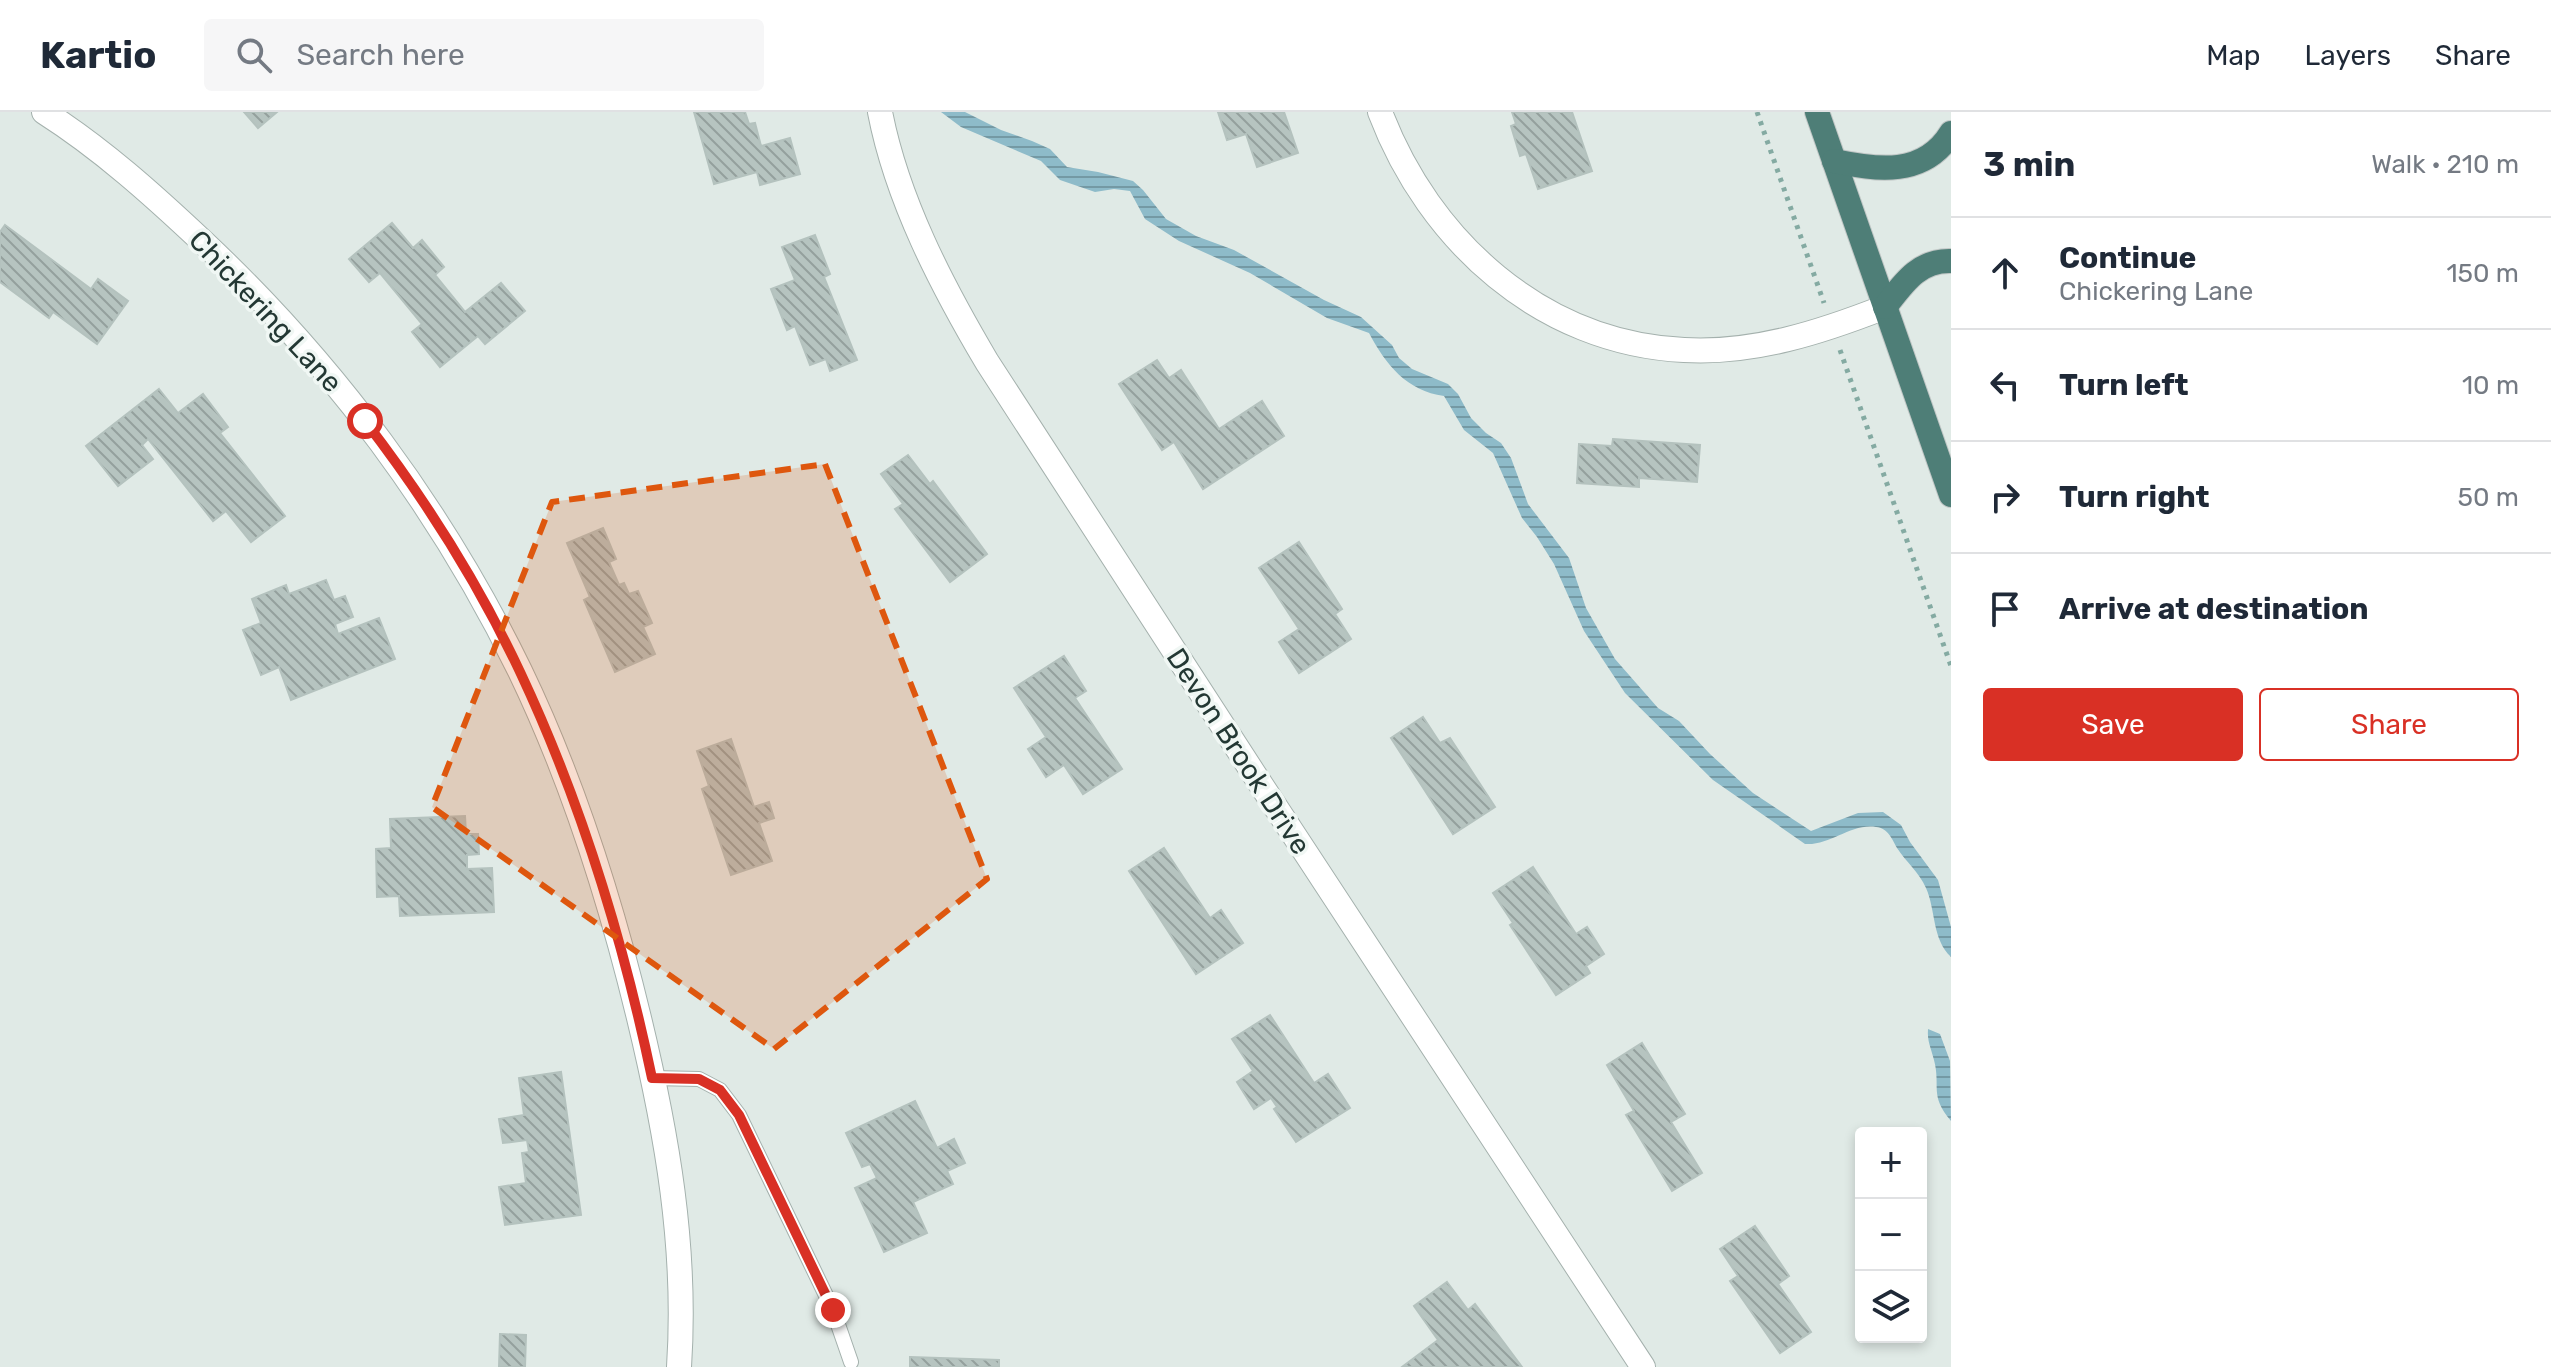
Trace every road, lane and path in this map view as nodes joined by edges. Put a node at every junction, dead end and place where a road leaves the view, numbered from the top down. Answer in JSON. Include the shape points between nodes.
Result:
{"nodes":[{"id":1,"x":44,"y":112,"type":"edge"},
{"id":2,"x":880,"y":112,"type":"edge"},
{"id":3,"x":1380,"y":112,"type":"edge"},
{"id":4,"x":1757,"y":112,"type":"edge"},
{"id":5,"x":1817,"y":112,"type":"edge"},
{"id":6,"x":1951,"y":133,"type":"edge"},
{"id":7,"x":1834,"y":161,"type":"junction"},
{"id":8,"x":1951,"y":261,"type":"edge"},
{"id":9,"x":1819,"y":289,"type":"dead end"},
{"id":10,"x":1885,"y":307,"type":"junction"},
{"id":11,"x":1844,"y":359,"type":"dead end"},
{"id":12,"x":1951,"y":495,"type":"edge"},
{"id":13,"x":1951,"y":666,"type":"edge"},
{"id":14,"x":652,"y":1078,"type":"junction"},
{"id":15,"x":851,"y":1362,"type":"dead end"},
{"id":16,"x":679,"y":1367,"type":"edge"},
{"id":17,"x":1643,"y":1367,"type":"edge"}],
"edges":[{"from":1,"to":14,"type":"street","name":"Chickering Lane","via":[[159,200],[276,314],[399,465],[461,562],[521,674],[570,794],[628,973]]},
{"from":2,"to":17,"type":"street","name":"Devon Brook Drive","via":[[915,219],[987,362]]},
{"from":3,"to":10,"type":"street","via":[[1411,180],[1438,219],[1506,286],[1579,327],[1629,343],[1684,350],[1737,348],[1798,337]]},
{"from":4,"to":9,"type":"path"},
{"from":5,"to":7,"type":"highway"},
{"from":6,"to":7,"type":"highway","via":[[1922,160],[1901,168]]},
{"from":7,"to":10,"type":"highway"},
{"from":8,"to":10,"type":"highway","via":[[1910,274]]},
{"from":10,"to":12,"type":"highway"},
{"from":11,"to":13,"type":"path"},
{"from":14,"to":15,"type":"lane","via":[[699,1079],[720,1090],[739,1115],[833,1310]]},
{"from":14,"to":16,"type":"street","name":"Chickering Lane","via":[[678,1226]]}]}
